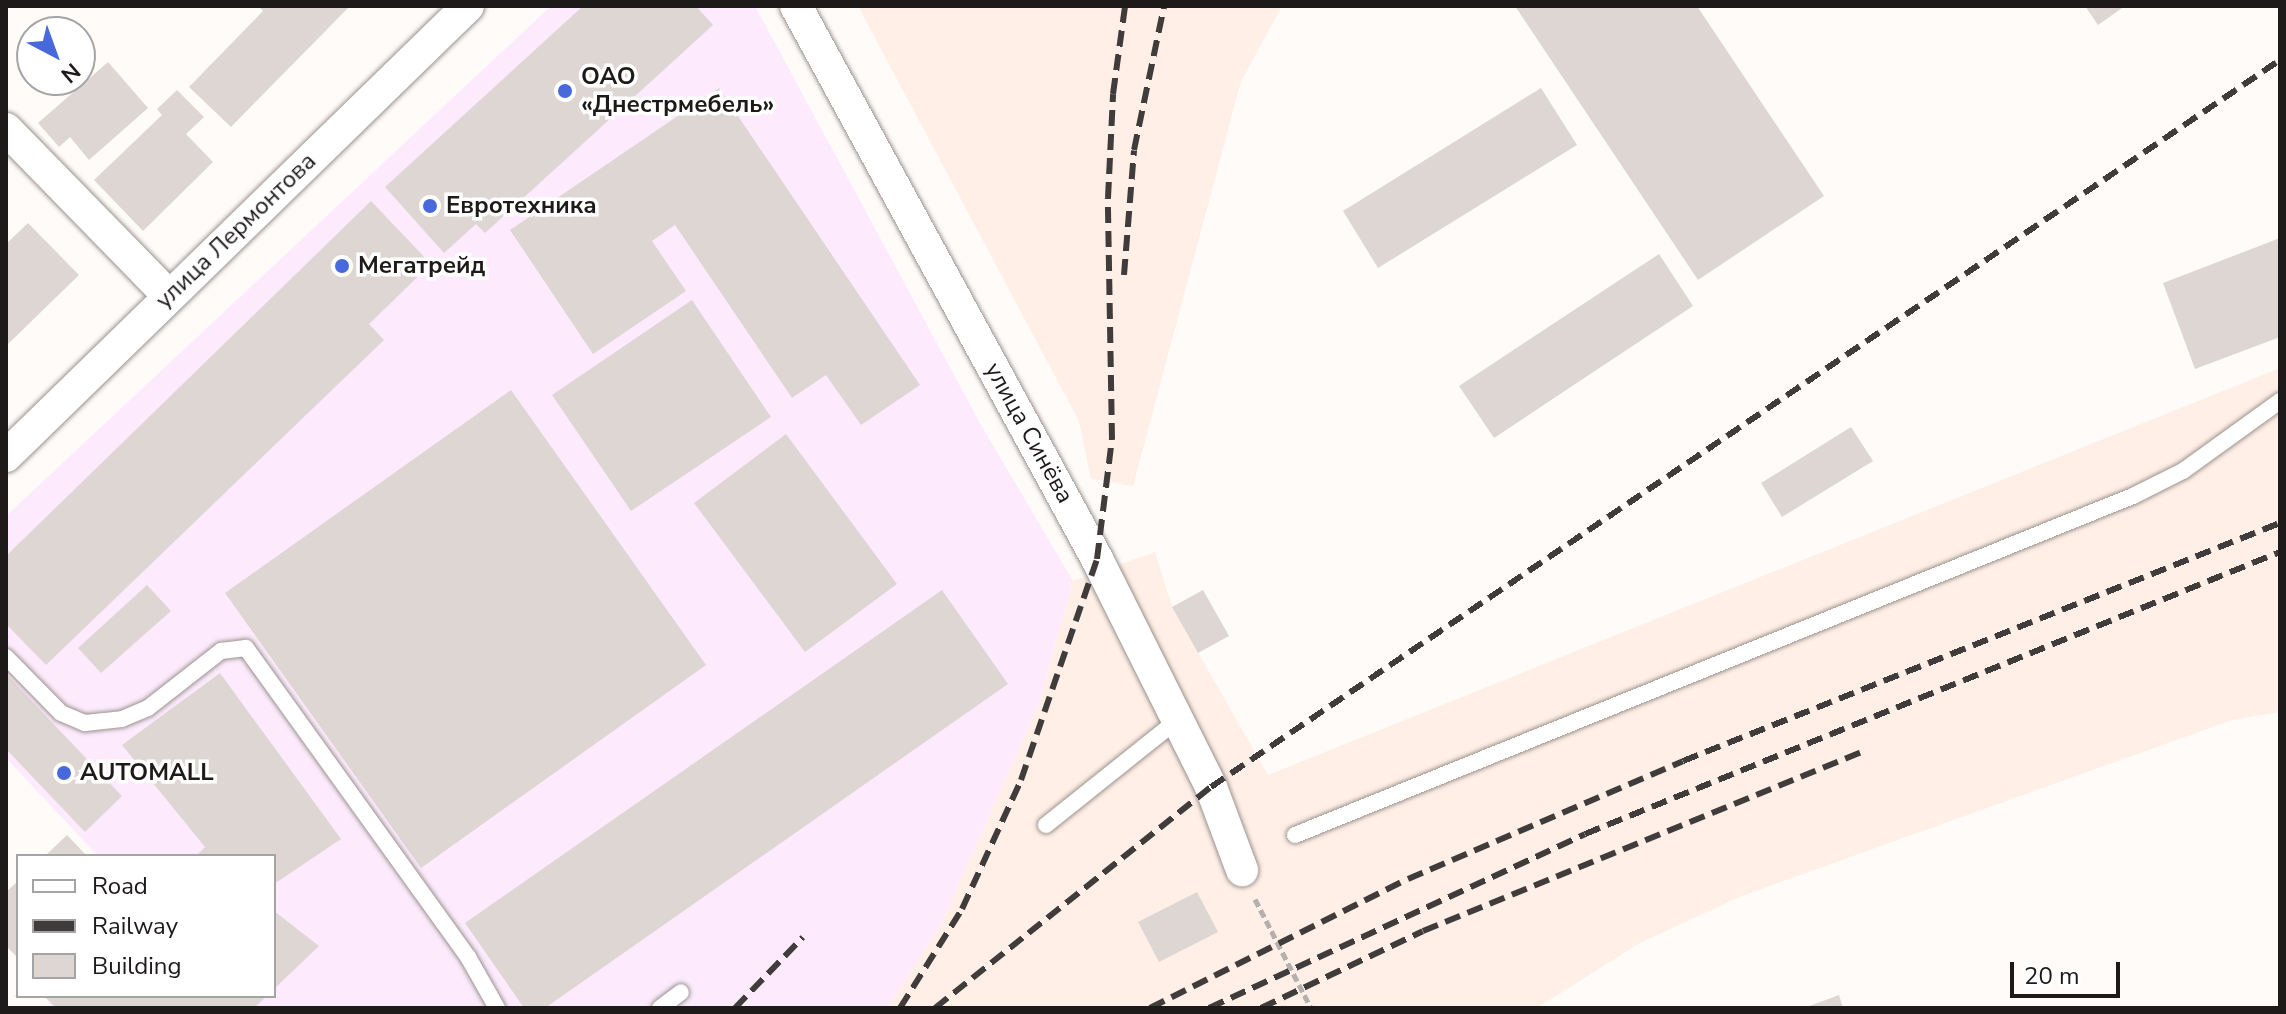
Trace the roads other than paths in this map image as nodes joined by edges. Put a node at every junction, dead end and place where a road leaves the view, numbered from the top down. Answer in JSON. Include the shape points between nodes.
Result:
{"nodes":[{"id":1,"x":468,"y":6,"type":"edge"},
{"id":2,"x":796,"y":6,"type":"edge"},
{"id":3,"x":6,"y":129,"type":"edge"},
{"id":4,"x":169,"y":296,"type":"junction"},
{"id":5,"x":2280,"y":401,"type":"edge"},
{"id":6,"x":6,"y":456,"type":"edge"},
{"id":7,"x":6,"y":657,"type":"edge"},
{"id":8,"x":1175,"y":722,"type":"junction"},
{"id":9,"x":1046,"y":825,"type":"dead end"},
{"id":10,"x":1295,"y":835,"type":"dead end"},
{"id":11,"x":1242,"y":870,"type":"road end"},
{"id":12,"x":681,"y":992,"type":"dead end"},
{"id":13,"x":497,"y":1008,"type":"edge"},
{"id":14,"x":660,"y":1008,"type":"edge"}],
"edges":[{"from":1,"to":4,"type":"street","name":"улица Лермонтова"},
{"from":2,"to":8,"type":"street","name":"улица Синёва","via":[[1097,559]]},
{"from":3,"to":4,"type":"street"},
{"from":4,"to":6,"type":"street","name":"улица Лермонтова"},
{"from":5,"to":10,"type":"lane","via":[[2183,471],[2133,496]]},
{"from":7,"to":13,"type":"lane","via":[[61,713],[85,723],[122,719],[148,708],[221,651],[246,648],[468,957]]},
{"from":8,"to":9,"type":"lane"},
{"from":8,"to":11,"type":"street","name":"улица Синёва","via":[[1211,787]]},
{"from":12,"to":14,"type":"lane"}]}
